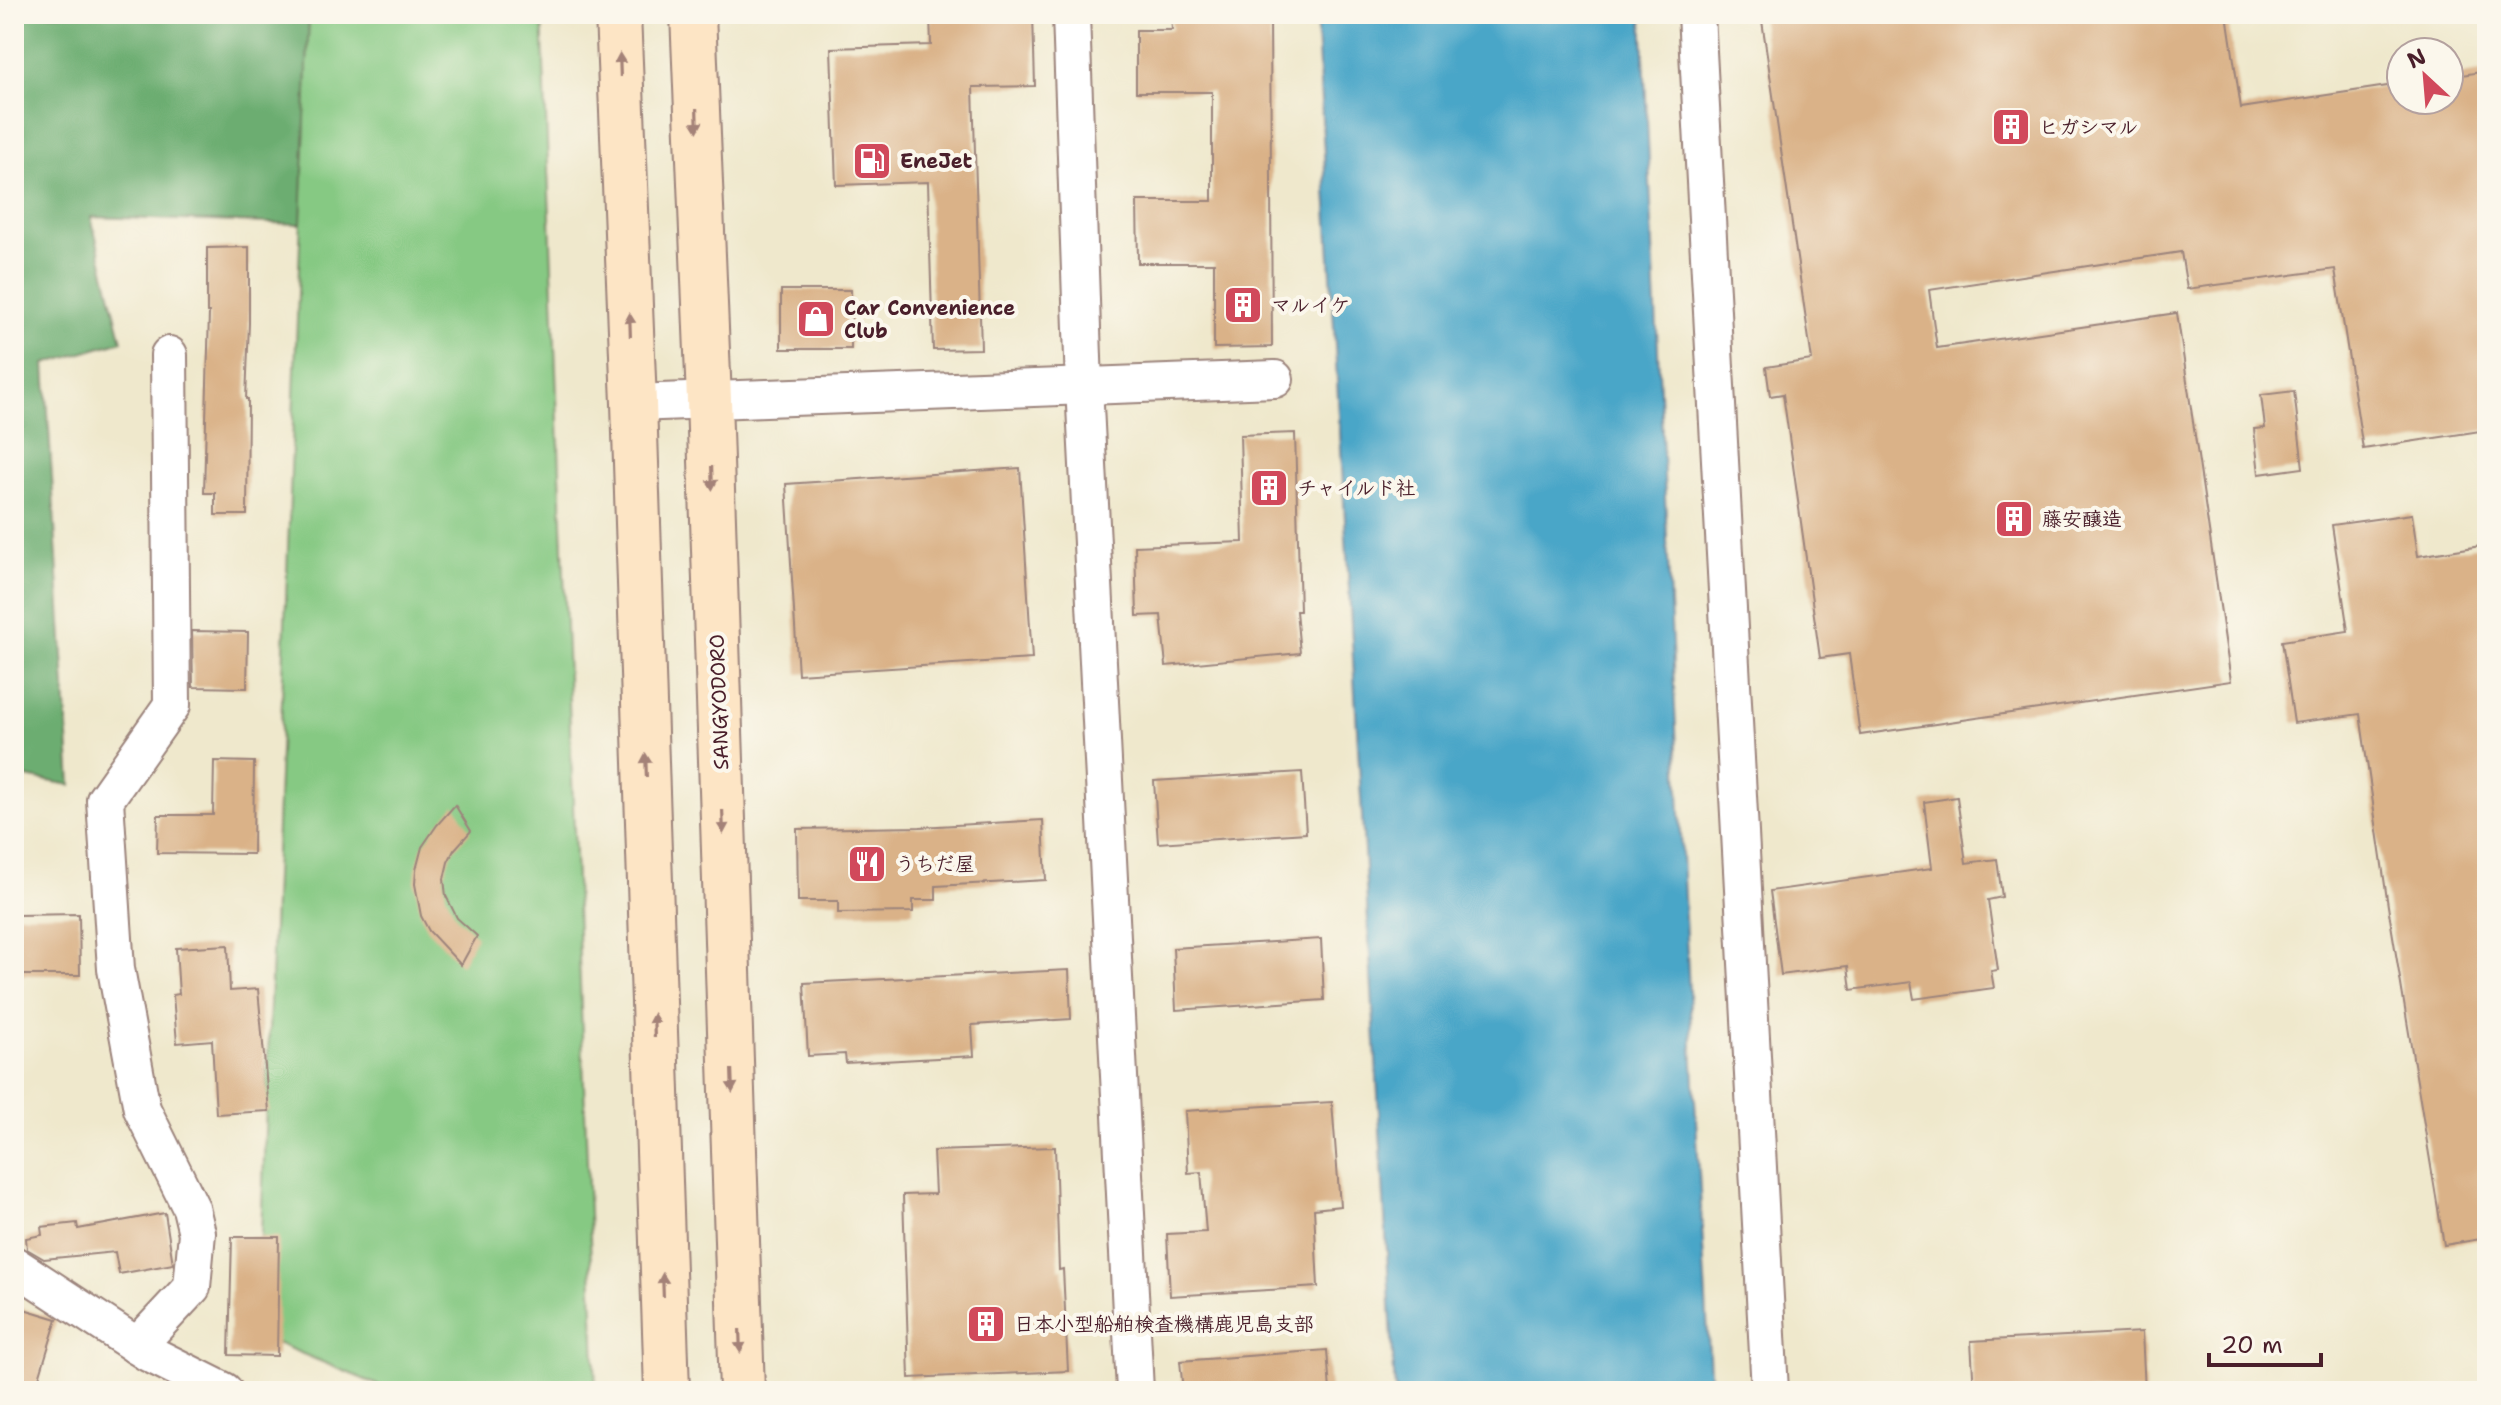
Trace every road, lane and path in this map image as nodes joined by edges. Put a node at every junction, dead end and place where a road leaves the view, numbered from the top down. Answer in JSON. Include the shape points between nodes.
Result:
{"nodes":[{"id":1,"x":618,"y":14,"type":"edge"},
{"id":2,"x":693,"y":14,"type":"edge"},
{"id":3,"x":1071,"y":14,"type":"edge"},
{"id":4,"x":1696,"y":14,"type":"edge"},
{"id":5,"x":169,"y":355,"type":"dead end"},
{"id":6,"x":1275,"y":379,"type":"dead end"},
{"id":7,"x":1084,"y":386,"type":"junction"},
{"id":8,"x":709,"y":400,"type":"junction"},
{"id":9,"x":634,"y":403,"type":"junction"},
{"id":10,"x":14,"y":1265,"type":"edge"},
{"id":11,"x":137,"y":1346,"type":"junction"},
{"id":12,"x":224,"y":1391,"type":"edge"},
{"id":13,"x":667,"y":1391,"type":"edge"},
{"id":14,"x":742,"y":1391,"type":"edge"},
{"id":15,"x":1135,"y":1391,"type":"edge"},
{"id":16,"x":1770,"y":1391,"type":"edge"}],
"edges":[{"from":9,"to":1,"type":"main road","one_way":true},
{"from":2,"to":8,"type":"main road","name":"SANGYODORO","one_way":true},
{"from":3,"to":7,"type":"street"},
{"from":4,"to":16,"type":"street"},
{"from":5,"to":11,"type":"street","via":[[172,705],[105,800],[116,969],[142,1109],[191,1208],[197,1233],[192,1287]]},
{"from":6,"to":7,"type":"street"},
{"from":7,"to":8,"type":"street"},
{"from":7,"to":15,"type":"street"},
{"from":8,"to":9,"type":"street"},
{"from":8,"to":14,"type":"main road","name":"SANGYODORO","one_way":true},
{"from":13,"to":9,"type":"main road","one_way":true},
{"from":10,"to":11,"type":"street"},
{"from":11,"to":12,"type":"street"}]}
